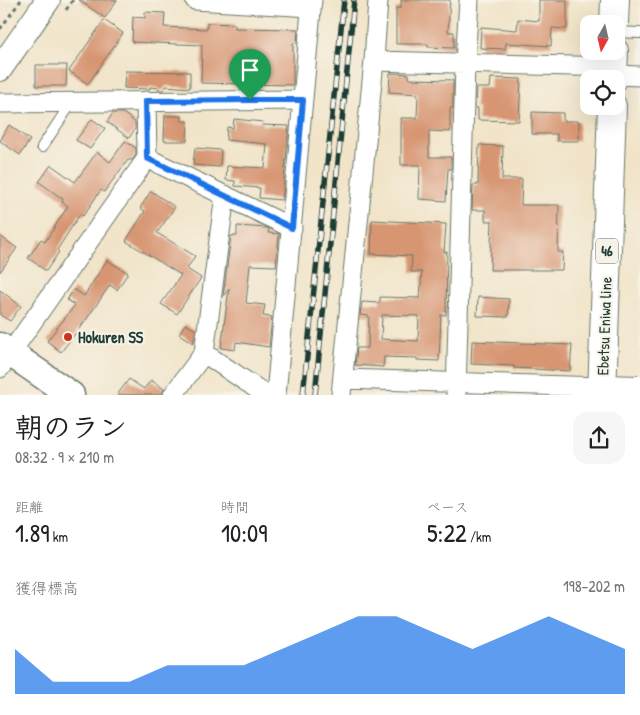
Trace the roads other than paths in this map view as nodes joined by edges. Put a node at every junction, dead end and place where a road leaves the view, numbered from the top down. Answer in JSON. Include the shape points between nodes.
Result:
{"nodes":[{"id":1,"x":48,"y":0,"type":"edge"},
{"id":2,"x":195,"y":0,"type":"edge"},
{"id":3,"x":378,"y":0,"type":"edge"},
{"id":4,"x":469,"y":0,"type":"edge"},
{"id":5,"x":615,"y":0,"type":"edge"},
{"id":6,"x":312,"y":3,"type":"edge"},
{"id":7,"x":614,"y":15,"type":"edge"},
{"id":8,"x":625,"y":32,"type":"edge"},
{"id":9,"x":640,"y":33,"type":"edge"},
{"id":10,"x":374,"y":61,"type":"junction"},
{"id":11,"x":465,"y":63,"type":"junction"},
{"id":12,"x":0,"y":68,"type":"edge"},
{"id":13,"x":613,"y":68,"type":"edge"},
{"id":14,"x":640,"y":76,"type":"edge"},
{"id":15,"x":303,"y":100,"type":"junction"},
{"id":16,"x":146,"y":101,"type":"junction"},
{"id":17,"x":72,"y":102,"type":"junction"},
{"id":18,"x":0,"y":103,"type":"edge"},
{"id":19,"x":612,"y":115,"type":"edge"},
{"id":20,"x":42,"y":147,"type":"dead end"},
{"id":21,"x":147,"y":158,"type":"junction"},
{"id":22,"x":225,"y":195,"type":"junction"},
{"id":23,"x":292,"y":228,"type":"junction"},
{"id":24,"x":204,"y":353,"type":"junction"},
{"id":25,"x":3,"y":356,"type":"edge"},
{"id":26,"x":342,"y":387,"type":"edge"},
{"id":27,"x":640,"y":388,"type":"edge"},
{"id":28,"x":456,"y":389,"type":"edge"},
{"id":29,"x":602,"y":391,"type":"edge"},
{"id":30,"x":71,"y":395,"type":"edge"},
{"id":31,"x":173,"y":395,"type":"edge"},
{"id":32,"x":266,"y":395,"type":"edge"},
{"id":33,"x":276,"y":395,"type":"edge"}],
"edges":[{"from":1,"to":12,"type":"street"},
{"from":2,"to":6,"type":"street"},
{"from":3,"to":10,"type":"street"},
{"from":4,"to":11,"type":"street"},
{"from":5,"to":7,"type":"main road"},
{"from":6,"to":15,"type":"street"},
{"from":8,"to":9,"type":"lane"},
{"from":10,"to":11,"type":"street"},
{"from":10,"to":26,"type":"street"},
{"from":11,"to":13,"type":"street"},
{"from":11,"to":28,"type":"street"},
{"from":13,"to":14,"type":"street"},
{"from":15,"to":16,"type":"street"},
{"from":15,"to":23,"type":"street"},
{"from":16,"to":17,"type":"street"},
{"from":16,"to":21,"type":"street"},
{"from":17,"to":18,"type":"street"},
{"from":17,"to":20,"type":"lane"},
{"from":19,"to":29,"type":"main road","name":"Ebetsu Eniwa line","number":"46"},
{"from":21,"to":22,"type":"street"},
{"from":21,"to":25,"type":"street"},
{"from":22,"to":23,"type":"street"},
{"from":22,"to":24,"type":"street"},
{"from":23,"to":33,"type":"street"},
{"from":24,"to":31,"type":"street"},
{"from":24,"to":32,"type":"street"},
{"from":25,"to":30,"type":"main road"},
{"from":26,"to":28,"type":"street"},
{"from":27,"to":29,"type":"street"},
{"from":28,"to":29,"type":"street"}]}
